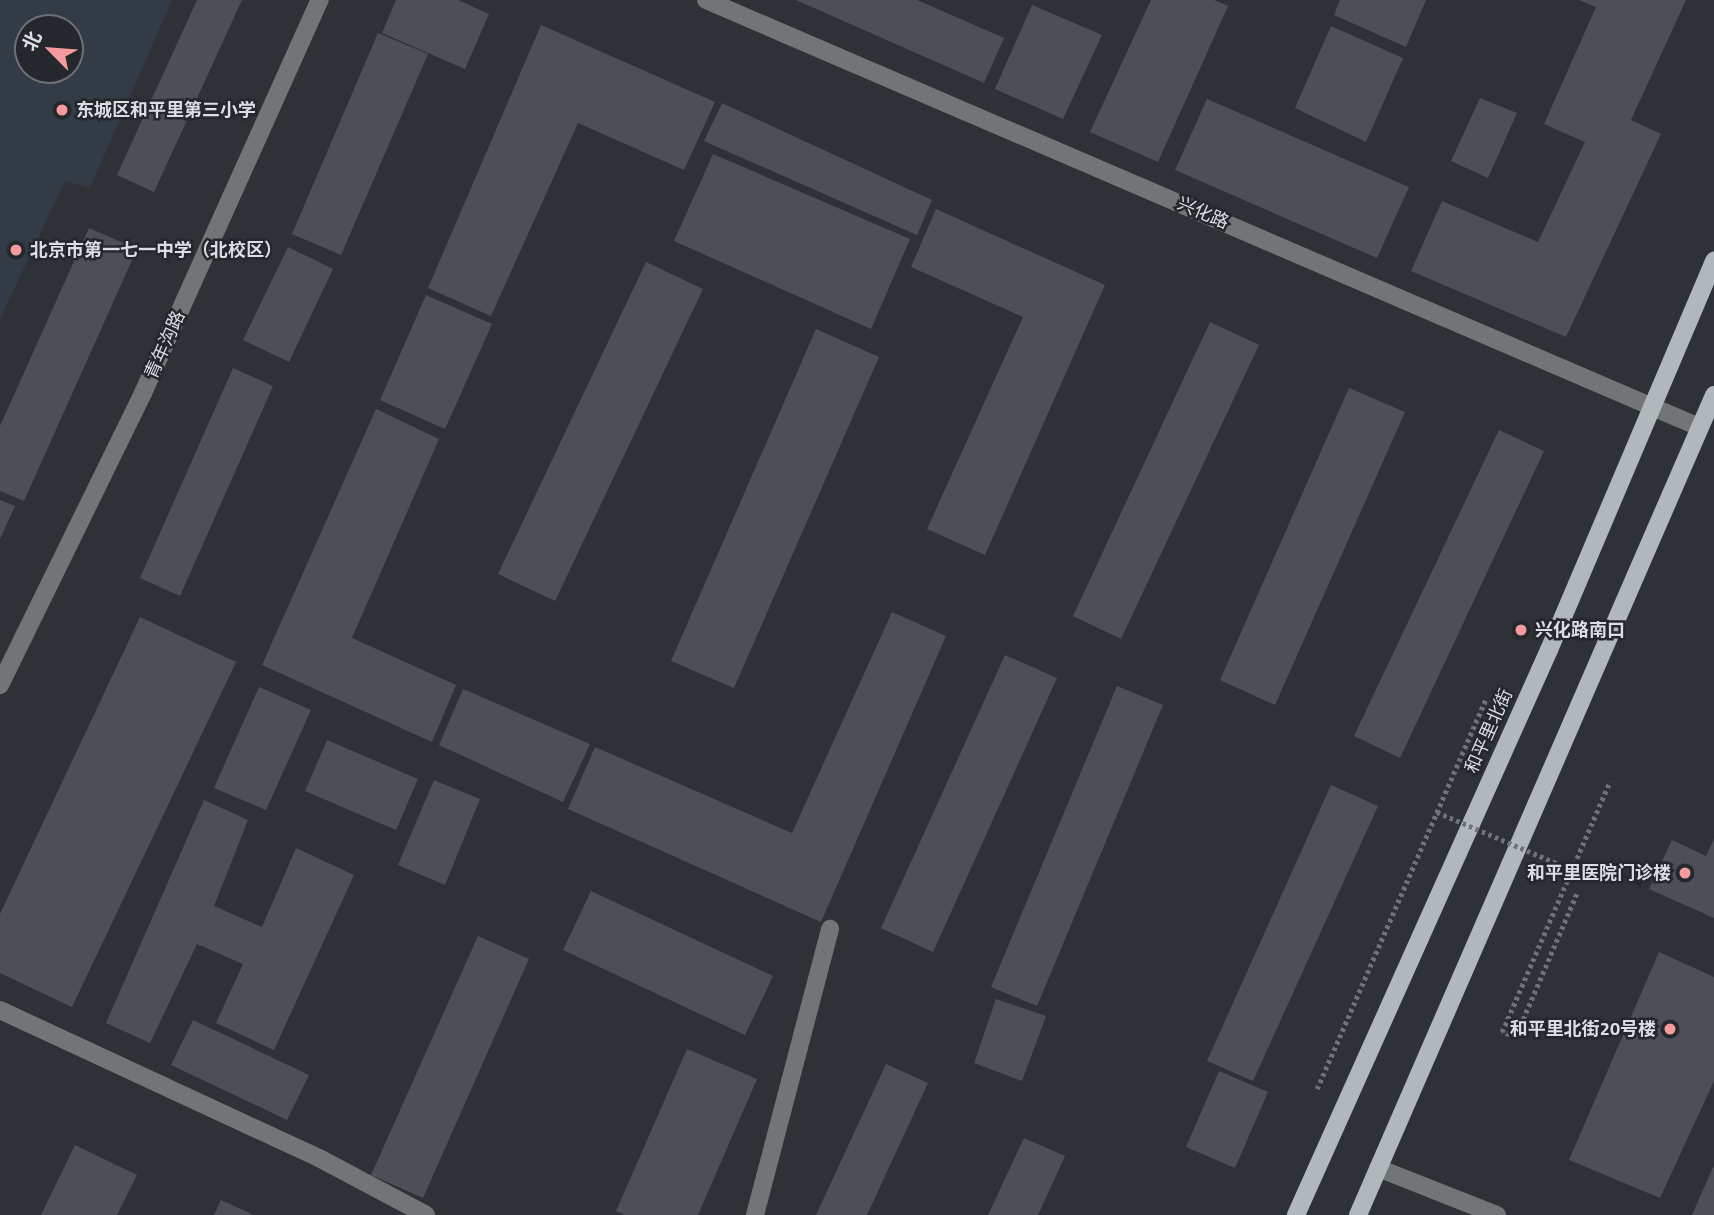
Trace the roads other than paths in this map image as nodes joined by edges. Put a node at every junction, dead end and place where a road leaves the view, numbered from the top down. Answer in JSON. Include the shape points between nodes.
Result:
{"nodes":[{"id":1,"x":320,"y":0,"type":"edge"},
{"id":2,"x":706,"y":0,"type":"edge"},
{"id":3,"x":1714,"y":261,"type":"edge"},
{"id":4,"x":1714,"y":395,"type":"edge"},
{"id":5,"x":1650,"y":406,"type":"junction"},
{"id":6,"x":1699,"y":427,"type":"junction"},
{"id":7,"x":0,"y":685,"type":"edge"},
{"id":8,"x":830,"y":929,"type":"dead end"},
{"id":9,"x":0,"y":1010,"type":"edge"},
{"id":10,"x":1378,"y":1168,"type":"junction"},
{"id":11,"x":426,"y":1215,"type":"edge"},
{"id":12,"x":755,"y":1215,"type":"edge"},
{"id":13,"x":1296,"y":1215,"type":"edge"},
{"id":14,"x":1358,"y":1215,"type":"edge"},
{"id":15,"x":1497,"y":1215,"type":"edge"}],
"edges":[{"from":1,"to":7,"type":"street","name":"青年沟路","via":[[143,393]]},
{"from":2,"to":5,"type":"street","name":"兴化路"},
{"from":3,"to":5,"type":"main road","name":"和平里北街"},
{"from":4,"to":6,"type":"main road"},
{"from":5,"to":6,"type":"street","name":"兴化路"},
{"from":5,"to":13,"type":"main road","name":"和平里北街","via":[[1549,650]]},
{"from":6,"to":10,"type":"main road"},
{"from":8,"to":12,"type":"street"},
{"from":9,"to":11,"type":"street","via":[[319,1158]]},
{"from":10,"to":14,"type":"main road"},
{"from":10,"to":15,"type":"street"}]}
